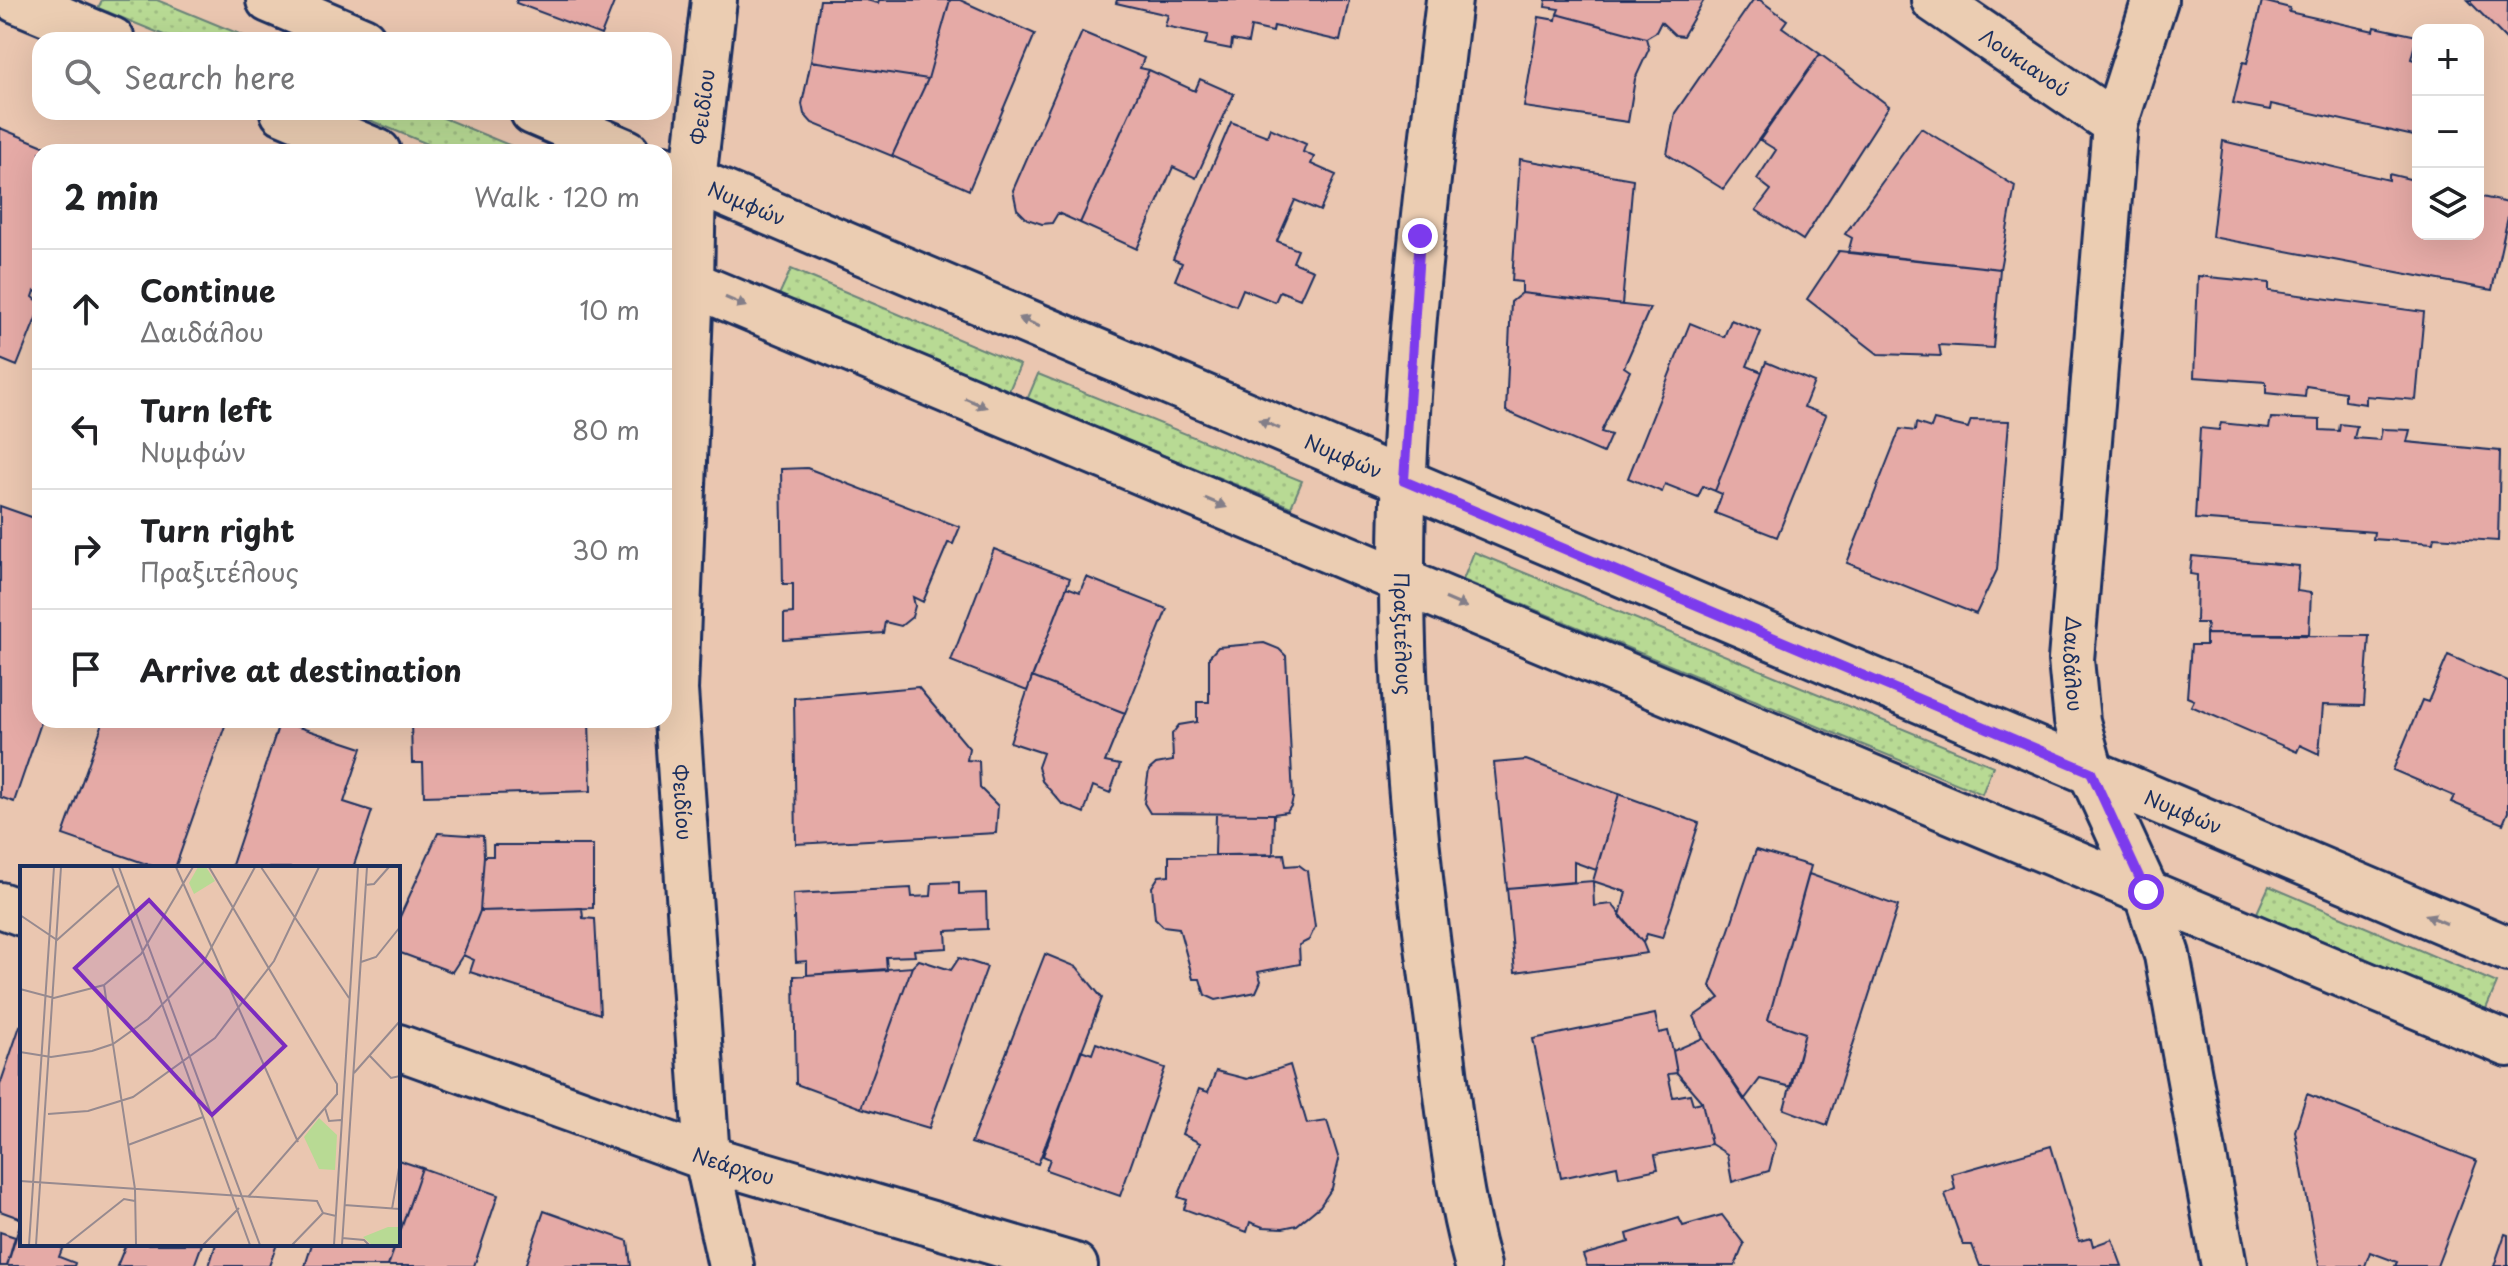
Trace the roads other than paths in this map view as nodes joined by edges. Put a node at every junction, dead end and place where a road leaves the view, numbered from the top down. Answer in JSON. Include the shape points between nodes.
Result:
{"nodes":[{"id":1,"x":16,"y":0,"type":"edge"},
{"id":2,"x":269,"y":0,"type":"edge"},
{"id":3,"x":714,"y":0,"type":"edge"},
{"id":4,"x":1449,"y":0,"type":"edge"},
{"id":5,"x":1934,"y":0,"type":"edge"},
{"id":6,"x":2155,"y":0,"type":"edge"},
{"id":7,"x":93,"y":32,"type":"edge"},
{"id":8,"x":344,"y":32,"type":"edge"},
{"id":9,"x":302,"y":120,"type":"edge"},
{"id":10,"x":552,"y":120,"type":"edge"},
{"id":11,"x":2115,"y":124,"type":"junction"},
{"id":12,"x":359,"y":144,"type":"edge"},
{"id":13,"x":608,"y":144,"type":"edge"},
{"id":14,"x":678,"y":174,"type":"edge"},
{"id":15,"x":678,"y":278,"type":"edge"},
{"id":16,"x":1404,"y":481,"type":"junction"},
{"id":17,"x":1402,"y":581,"type":"junction"},
{"id":18,"x":2091,"y":772,"type":"junction"},
{"id":19,"x":2146,"y":892,"type":"junction"},
{"id":20,"x":0,"y":905,"type":"edge"},
{"id":21,"x":20,"y":912,"type":"edge"},
{"id":22,"x":2508,"y":949,"type":"edge"},
{"id":23,"x":2508,"y":1044,"type":"edge"},
{"id":24,"x":400,"y":1048,"type":"edge"},
{"id":25,"x":707,"y":1158,"type":"junction"},
{"id":26,"x":731,"y":1266,"type":"edge"},
{"id":27,"x":1075,"y":1266,"type":"edge"},
{"id":28,"x":1478,"y":1266,"type":"edge"},
{"id":29,"x":2224,"y":1266,"type":"edge"}],
"edges":[{"from":1,"to":7,"type":"street"},
{"from":2,"to":8,"type":"street"},
{"from":3,"to":14,"type":"street","name":"Φειδίου"},
{"from":4,"to":16,"type":"street","name":"Πραξιτέλους","via":[[1420,236]]},
{"from":5,"to":11,"type":"street","name":"Λουκιανού"},
{"from":6,"to":11,"type":"street","name":"Δαιδάλου"},
{"from":9,"to":12,"type":"street"},
{"from":10,"to":13,"type":"street"},
{"from":11,"to":18,"type":"street","name":"Δαιδάλου","via":[[2071,660],[2077,721]]},
{"from":14,"to":15,"type":"street","name":"Φειδίου"},
{"from":16,"to":14,"type":"street","name":"Νυμφών","one_way":true},
{"from":15,"to":17,"type":"street","one_way":true},
{"from":15,"to":25,"type":"street","name":"Φειδίου","via":[[675,690]]},
{"from":16,"to":17,"type":"street","name":"Πραξιτέλους"},
{"from":16,"to":18,"type":"street","name":"Νυμφών"},
{"from":17,"to":19,"type":"street","one_way":true},
{"from":17,"to":28,"type":"street","name":"Πραξιτέλους","via":[[1405,698],[1427,940],[1464,1216]]},
{"from":18,"to":19,"type":"street","name":"Δαιδάλου"},
{"from":22,"to":18,"type":"street","name":"Νυμφών","one_way":true},
{"from":19,"to":23,"type":"street"},
{"from":19,"to":29,"type":"street","name":"Δαιδάλου","via":[[2167,955]]},
{"from":20,"to":21,"type":"street"},
{"from":24,"to":25,"type":"street","name":"Νεάρχου"},
{"from":25,"to":26,"type":"street","name":"Φειδίου"},
{"from":25,"to":27,"type":"street","name":"Νεάρχου"}]}
